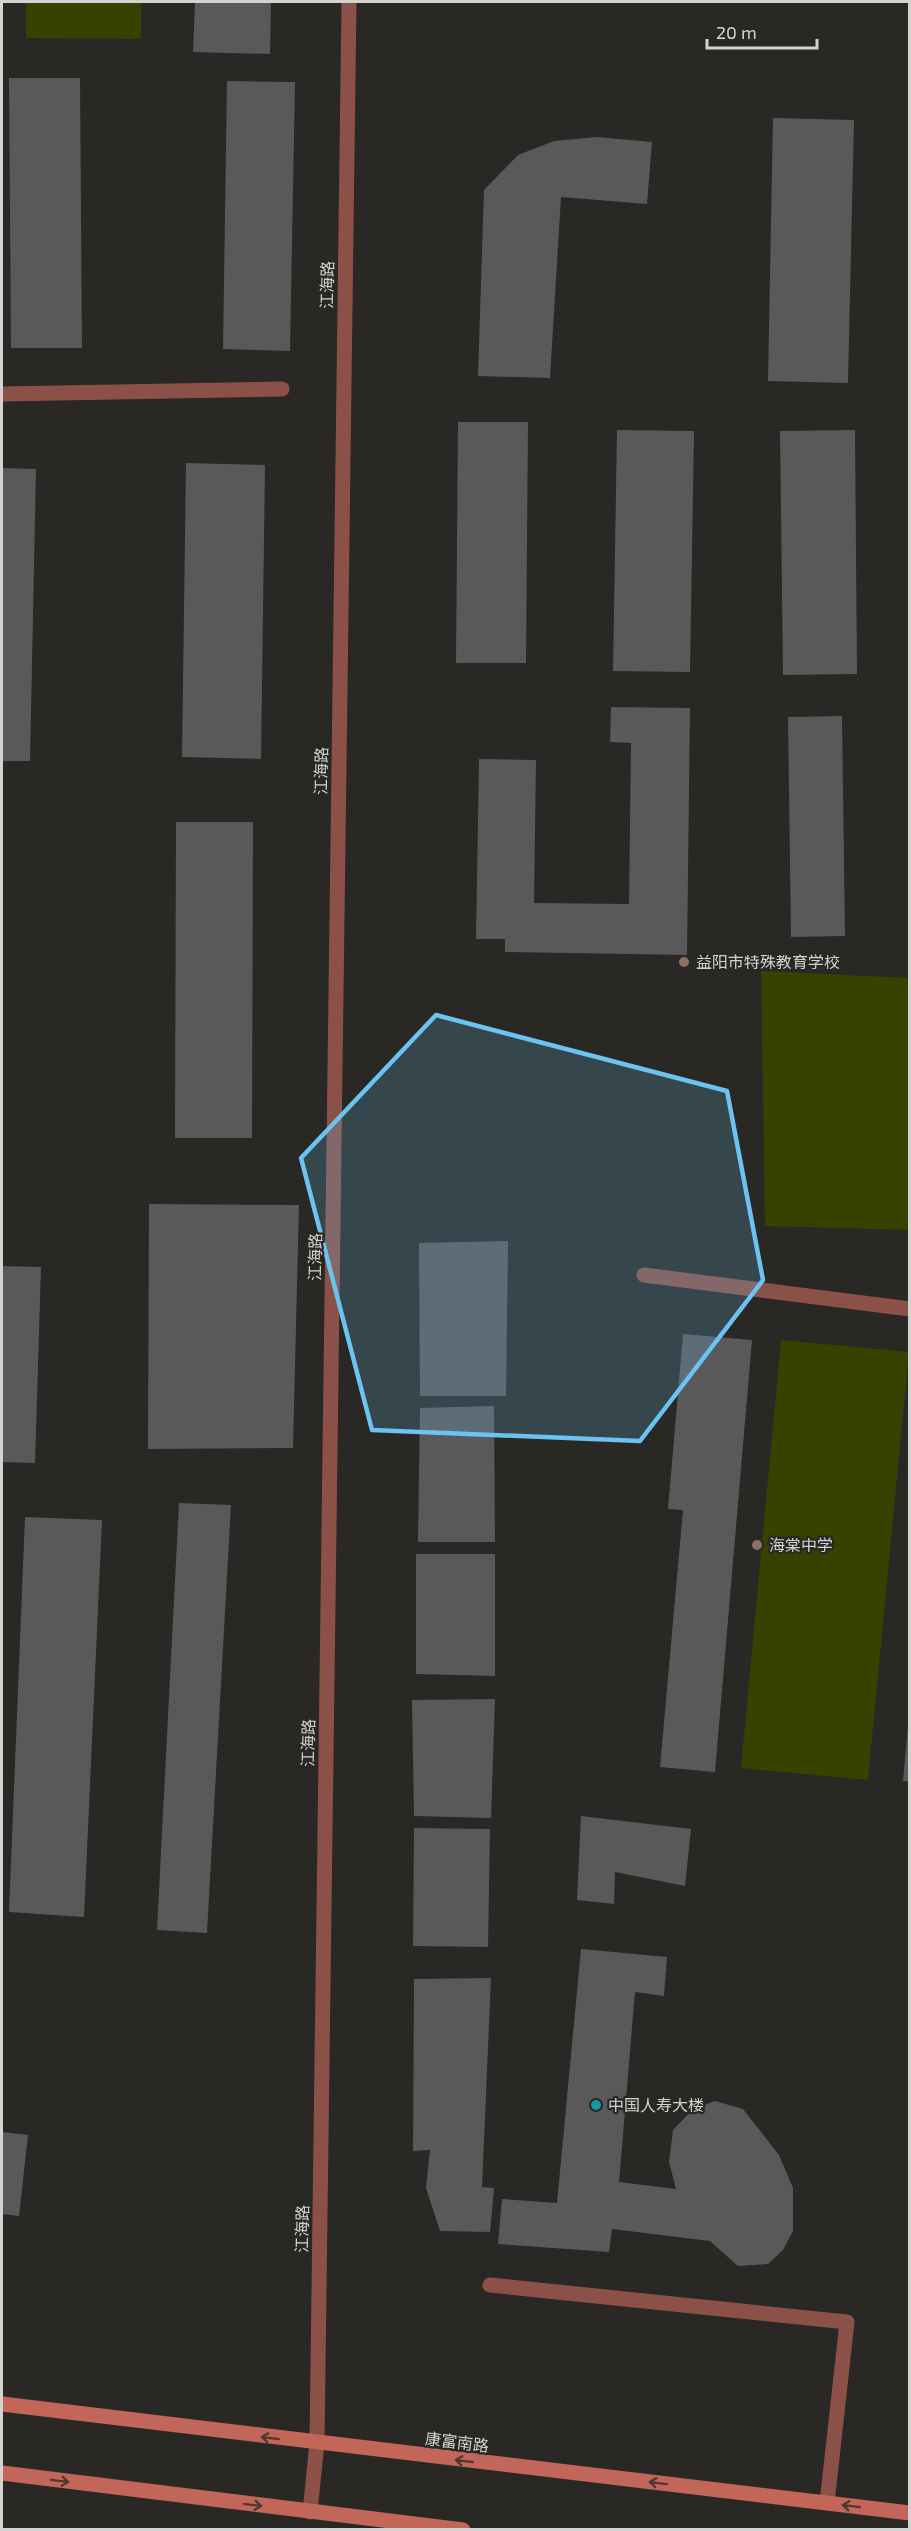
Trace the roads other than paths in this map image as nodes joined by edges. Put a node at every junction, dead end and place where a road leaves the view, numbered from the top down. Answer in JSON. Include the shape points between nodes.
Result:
{"nodes":[{"id":1,"x":349,"y":2,"type":"edge"},
{"id":2,"x":282,"y":389,"type":"dead end"},
{"id":3,"x":2,"y":393,"type":"edge"},
{"id":4,"x":644,"y":1275,"type":"dead end"},
{"id":5,"x":909,"y":1309,"type":"edge"},
{"id":6,"x":490,"y":2285,"type":"dead end"},
{"id":7,"x":2,"y":2404,"type":"edge"},
{"id":8,"x":317,"y":2443,"type":"junction"},
{"id":9,"x":2,"y":2473,"type":"edge"},
{"id":10,"x":827,"y":2503,"type":"junction"},
{"id":11,"x":310,"y":2512,"type":"junction"},
{"id":12,"x":909,"y":2513,"type":"edge"},
{"id":13,"x":463,"y":2529,"type":"edge"}],
"edges":[{"from":1,"to":8,"type":"street","name":"江海路"},
{"from":2,"to":3,"type":"street"},
{"from":4,"to":5,"type":"street"},
{"from":6,"to":10,"type":"street","via":[[847,2322]]},
{"from":8,"to":7,"type":"main road","name":"康富南路","one_way":true},
{"from":10,"to":8,"type":"main road","name":"康富南路","one_way":true},
{"from":8,"to":11,"type":"street","name":"江海路"},
{"from":9,"to":11,"type":"main road","one_way":true},
{"from":12,"to":10,"type":"main road","name":"康富南路","one_way":true},
{"from":11,"to":13,"type":"main road"}]}
